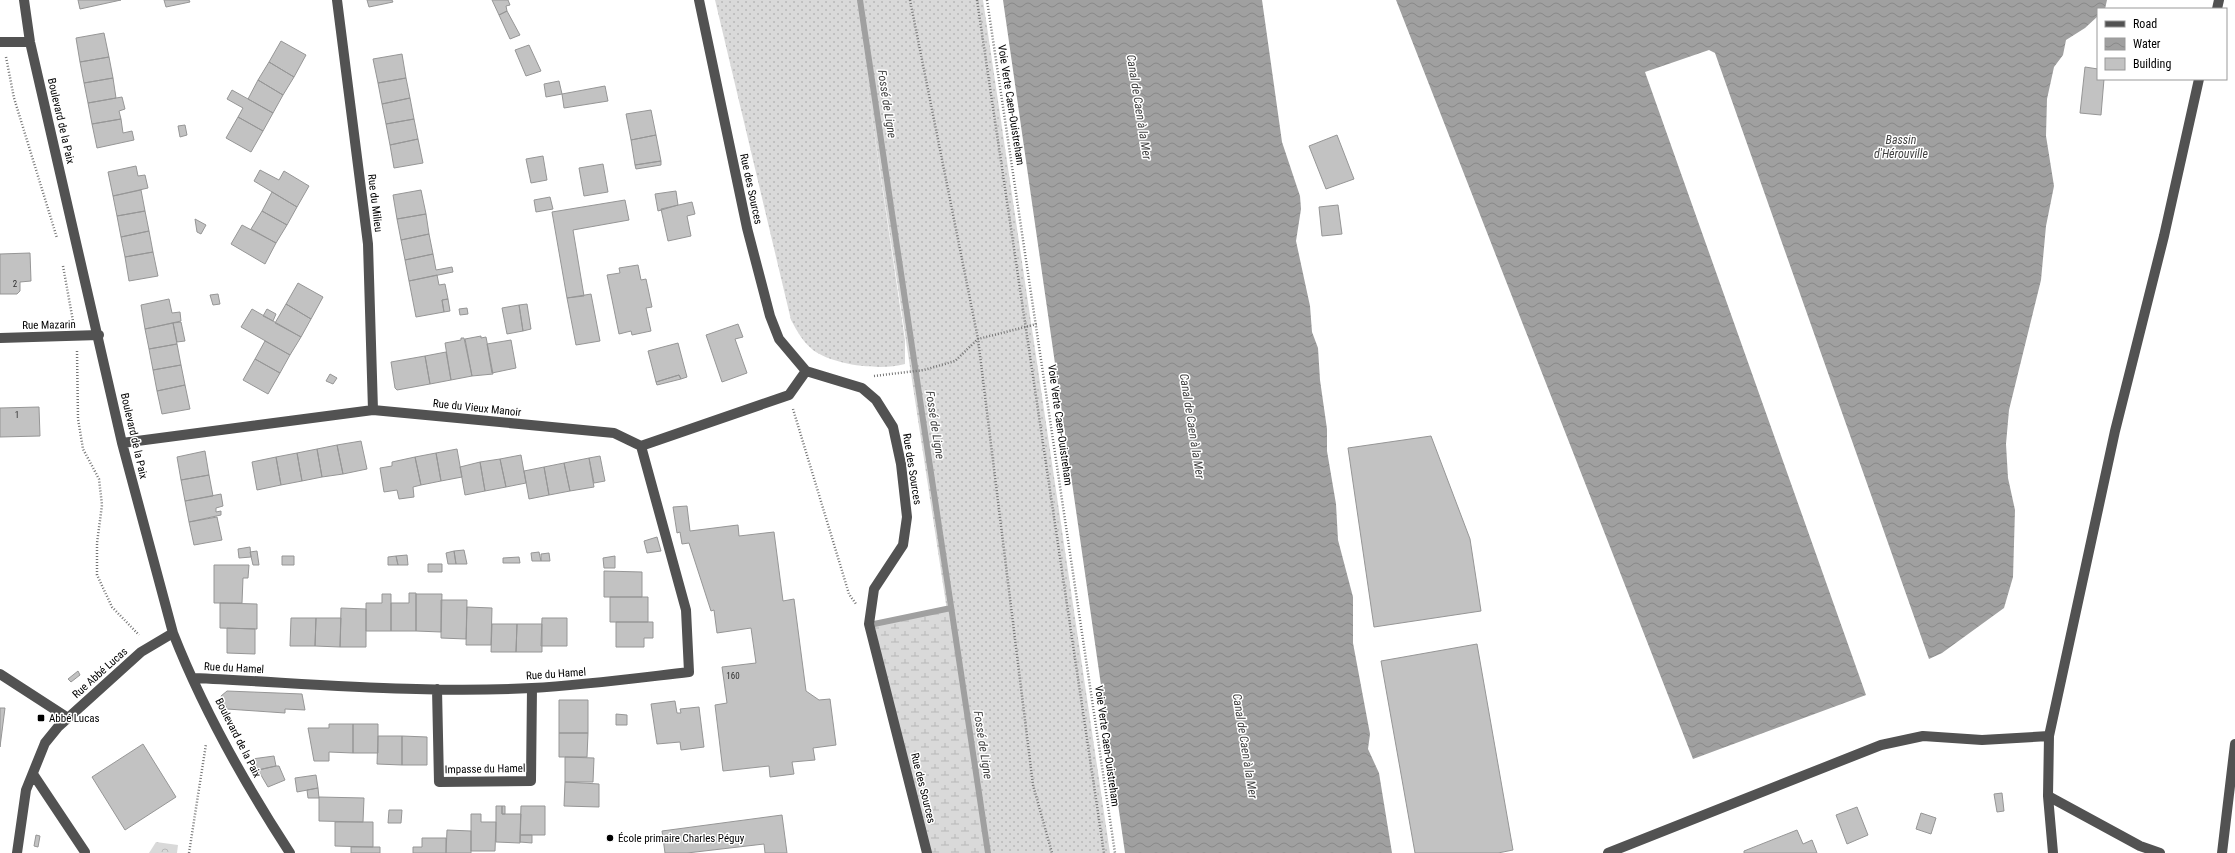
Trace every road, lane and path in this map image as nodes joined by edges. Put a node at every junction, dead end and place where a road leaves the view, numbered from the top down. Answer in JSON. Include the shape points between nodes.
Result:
{"nodes":[{"id":1,"x":24,"y":0,"type":"edge"},
{"id":2,"x":337,"y":0,"type":"edge"},
{"id":3,"x":700,"y":0,"type":"edge"},
{"id":4,"x":910,"y":0,"type":"edge"},
{"id":5,"x":976,"y":0,"type":"edge"},
{"id":6,"x":987,"y":0,"type":"edge"},
{"id":7,"x":0,"y":42,"type":"edge"},
{"id":8,"x":30,"y":42,"type":"junction"},
{"id":9,"x":2199,"y":80,"type":"edge"},
{"id":10,"x":1037,"y":324,"type":"junction"},
{"id":11,"x":1026,"y":326,"type":"junction"},
{"id":12,"x":99,"y":335,"type":"junction"},
{"id":13,"x":0,"y":338,"type":"edge"},
{"id":14,"x":978,"y":339,"type":"junction"},
{"id":15,"x":806,"y":371,"type":"junction"},
{"id":16,"x":901,"y":373,"type":"dead end"},
{"id":17,"x":789,"y":395,"type":"junction"},
{"id":18,"x":373,"y":410,"type":"junction"},
{"id":19,"x":122,"y":443,"type":"junction"},
{"id":20,"x":641,"y":446,"type":"junction"},
{"id":21,"x":870,"y":624,"type":"junction"},
{"id":22,"x":173,"y":633,"type":"junction"},
{"id":23,"x":0,"y":674,"type":"edge"},
{"id":24,"x":194,"y":678,"type":"junction"},
{"id":25,"x":532,"y":688,"type":"junction"},
{"id":26,"x":437,"y":690,"type":"junction"},
{"id":27,"x":68,"y":718,"type":"junction"},
{"id":28,"x":2049,"y":736,"type":"junction"},
{"id":29,"x":206,"y":743,"type":"dead end"},
{"id":30,"x":2235,"y":744,"type":"edge"},
{"id":31,"x":33,"y":774,"type":"junction"},
{"id":32,"x":2048,"y":796,"type":"junction"},
{"id":33,"x":85,"y":852,"type":"edge"},
{"id":34,"x":17,"y":853,"type":"edge"},
{"id":35,"x":189,"y":853,"type":"edge"},
{"id":36,"x":290,"y":853,"type":"edge"},
{"id":37,"x":927,"y":853,"type":"edge"},
{"id":38,"x":1052,"y":853,"type":"edge"},
{"id":39,"x":1104,"y":853,"type":"edge"},
{"id":40,"x":1115,"y":853,"type":"edge"},
{"id":41,"x":1608,"y":853,"type":"edge"},
{"id":42,"x":2054,"y":853,"type":"edge"},
{"id":43,"x":2160,"y":853,"type":"edge"},
{"id":44,"x":2222,"y":853,"type":"edge"}],
"edges":[{"from":1,"to":8,"type":"street","name":"Boulevard de la Paix"},
{"from":2,"to":18,"type":"street","name":"Rue du Milieu","via":[[368,244]]},
{"from":3,"to":15,"type":"street","name":"Rue des Sources","via":[[747,228],[770,316],[779,339]]},
{"from":4,"to":14,"type":"path"},
{"from":5,"to":11,"type":"path"},
{"from":6,"to":10,"type":"path","name":"Voie Verte Caen-Ouistreham"},
{"from":7,"to":8,"type":"street"},
{"from":8,"to":12,"type":"street","name":"Boulevard de la Paix"},
{"from":9,"to":28,"type":"street","via":[[2164,236],[2115,431]]},
{"from":10,"to":11,"type":"path"},
{"from":10,"to":40,"type":"path","name":"Voie Verte Caen-Ouistreham"},
{"from":11,"to":14,"type":"path"},
{"from":11,"to":39,"type":"path"},
{"from":12,"to":13,"type":"street","name":"Rue Mazarin"},
{"from":12,"to":19,"type":"street","name":"Boulevard de la Paix"},
{"from":14,"to":16,"type":"path","via":[[955,361],[924,370]]},
{"from":14,"to":38,"type":"path","via":[[1033,785]]},
{"from":15,"to":17,"type":"street"},
{"from":15,"to":21,"type":"street","name":"Rue des Sources","via":[[862,388],[876,400],[893,427],[901,464],[907,517],[904,545],[874,589]]},
{"from":17,"to":20,"type":"street"},
{"from":17,"to":21,"type":"path","via":[[849,594]]},
{"from":18,"to":19,"type":"street","name":"Rue du Vieux Manoir"},
{"from":18,"to":20,"type":"street","name":"Rue du Vieux Manoir","via":[[614,433]]},
{"from":19,"to":22,"type":"street","name":"Boulevard de la Paix"},
{"from":20,"to":25,"type":"street","name":"Rue du Hamel","via":[[686,610],[689,672]]},
{"from":21,"to":37,"type":"street","name":"Rue des Sources"},
{"from":22,"to":24,"type":"street","name":"Boulevard de la Paix"},
{"from":22,"to":27,"type":"street","name":"Rue Abbé Lucas","via":[[141,652]]},
{"from":23,"to":27,"type":"street"},
{"from":24,"to":26,"type":"street","name":"Rue du Hamel"},
{"from":24,"to":36,"type":"street","name":"Boulevard de la Paix","via":[[263,812]]},
{"from":25,"to":26,"type":"street","name":"Rue du Hamel"},
{"from":25,"to":26,"type":"street","name":"Impasse du Hamel","via":[[530,781],[439,782]]},
{"from":27,"to":31,"type":"street","name":"Rue Abbé Lucas","via":[[45,743]]},
{"from":28,"to":32,"type":"street"},
{"from":28,"to":41,"type":"street","via":[[1982,740],[1923,736],[1882,745]]},
{"from":29,"to":35,"type":"path"},
{"from":30,"to":44,"type":"street"},
{"from":31,"to":33,"type":"street"},
{"from":31,"to":34,"type":"street","name":"Rue Abbé Lucas","via":[[26,790]]},
{"from":32,"to":42,"type":"street"},
{"from":32,"to":43,"type":"street","via":[[2140,846]]}]}
